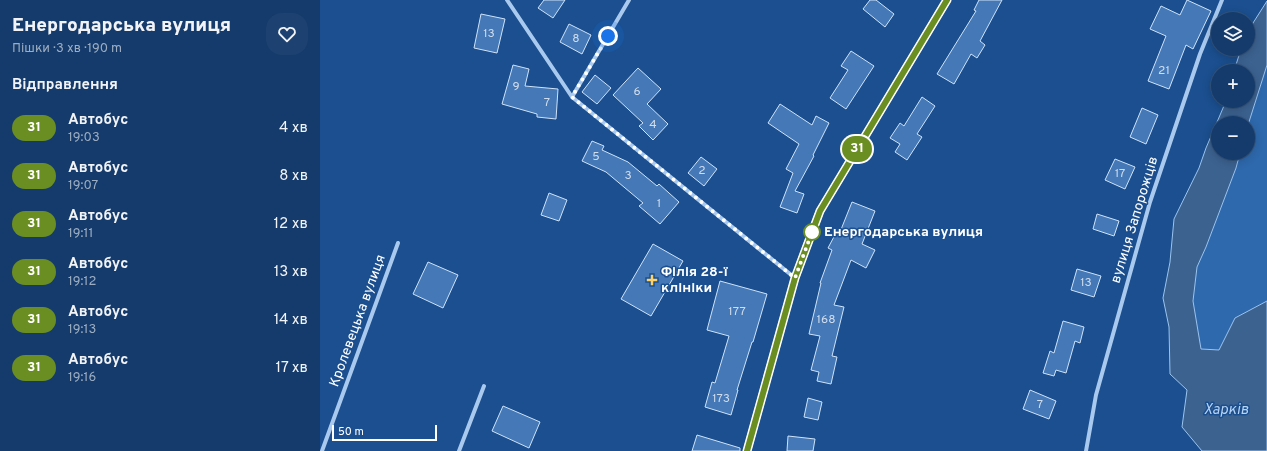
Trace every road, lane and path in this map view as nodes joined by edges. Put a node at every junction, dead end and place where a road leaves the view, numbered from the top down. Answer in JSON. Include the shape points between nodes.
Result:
{"nodes":[{"id":1,"x":507,"y":0,"type":"edge"},
{"id":2,"x":629,"y":0,"type":"edge"},
{"id":3,"x":947,"y":0,"type":"edge"},
{"id":4,"x":1222,"y":0,"type":"edge"},
{"id":5,"x":572,"y":97,"type":"junction"},
{"id":6,"x":398,"y":243,"type":"dead end"},
{"id":7,"x":795,"y":278,"type":"junction"},
{"id":8,"x":484,"y":386,"type":"dead end"},
{"id":9,"x":322,"y":451,"type":"edge"},
{"id":10,"x":459,"y":451,"type":"edge"},
{"id":11,"x":747,"y":451,"type":"edge"},
{"id":12,"x":1086,"y":451,"type":"edge"}],
"edges":[{"from":1,"to":5,"type":"street"},
{"from":2,"to":5,"type":"street"},
{"from":3,"to":7,"type":"main road","via":[[820,211]]},
{"from":4,"to":12,"type":"street","name":"вулиця Запорожців","via":[[1200,54],[1150,202],[1096,395]]},
{"from":5,"to":7,"type":"street"},
{"from":6,"to":9,"type":"street","name":"Кролевецька вулиця"},
{"from":7,"to":11,"type":"main road"},
{"from":8,"to":10,"type":"street"}]}
